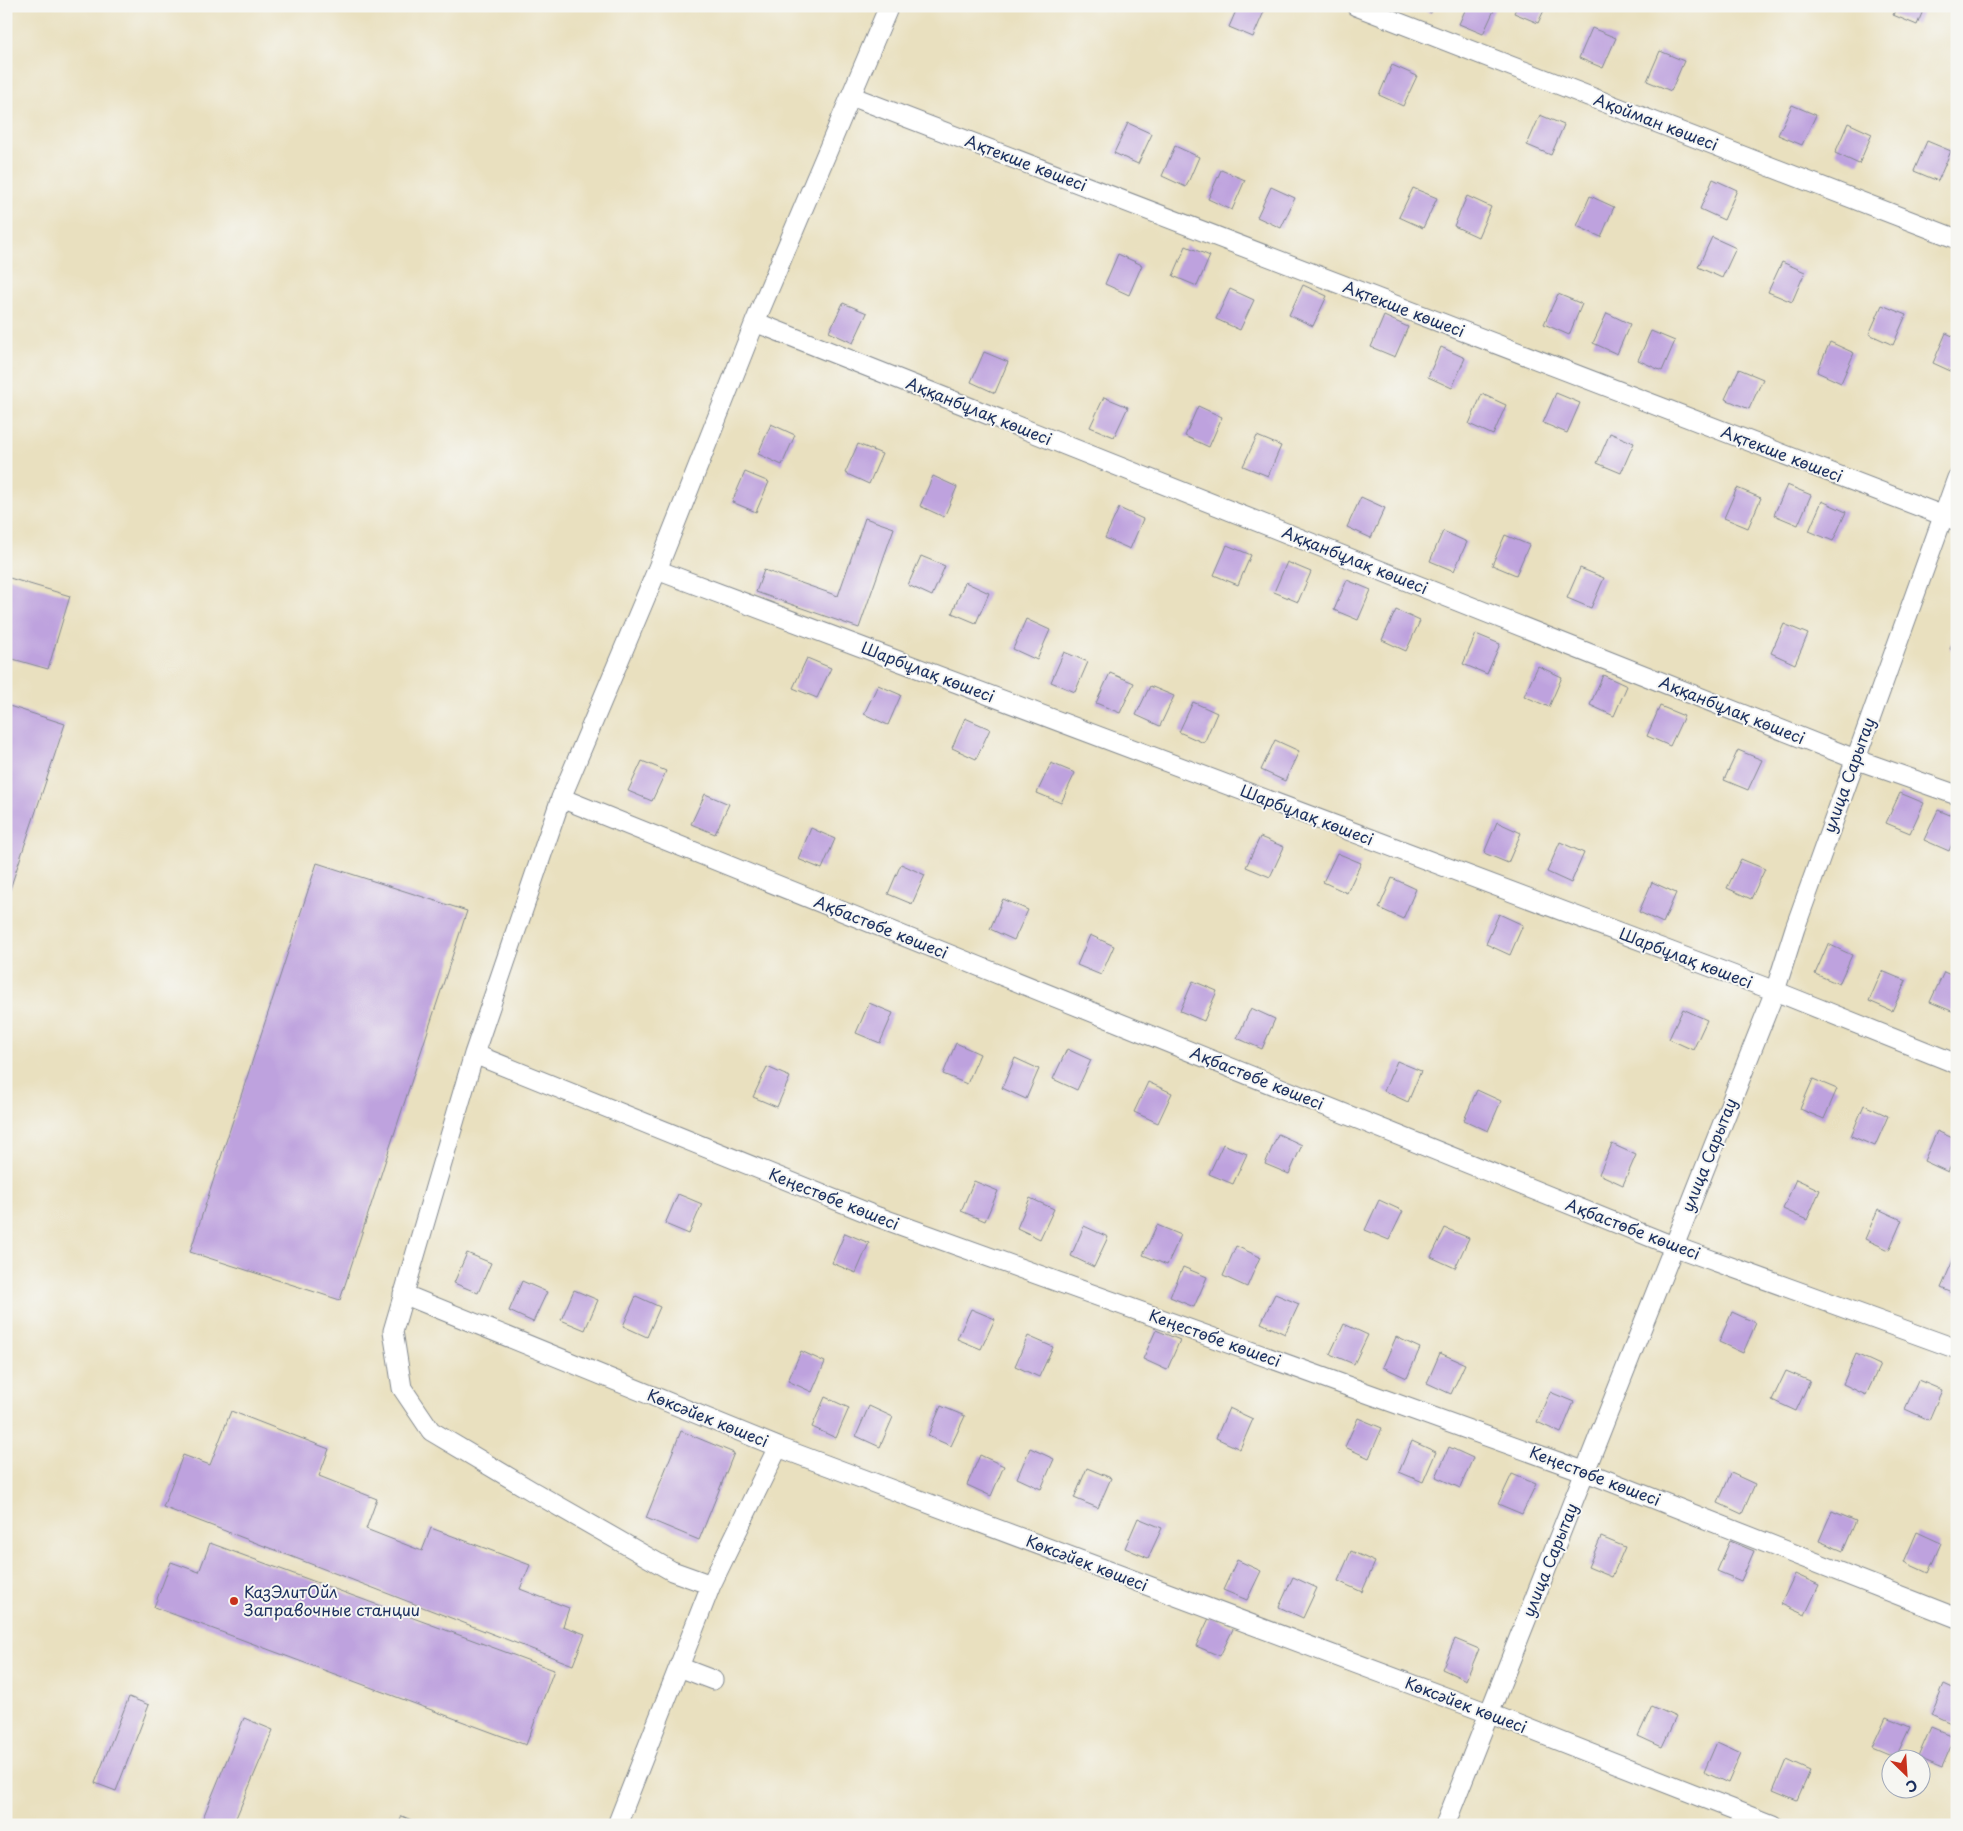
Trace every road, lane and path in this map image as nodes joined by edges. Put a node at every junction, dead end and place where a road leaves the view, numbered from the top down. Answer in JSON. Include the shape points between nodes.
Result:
{"nodes":[{"id":1,"x":889,"y":6,"type":"edge"},
{"id":2,"x":1356,"y":6,"type":"edge"},
{"id":3,"x":851,"y":96,"type":"junction"},
{"id":4,"x":1957,"y":238,"type":"edge"},
{"id":5,"x":755,"y":322,"type":"junction"},
{"id":6,"x":1957,"y":478,"type":"edge"},
{"id":7,"x":1950,"y":518,"type":"edge"},
{"id":8,"x":657,"y":570,"type":"junction"},
{"id":9,"x":1855,"y":759,"type":"junction"},
{"id":10,"x":1957,"y":795,"type":"edge"},
{"id":11,"x":561,"y":798,"type":"junction"},
{"id":12,"x":1775,"y":991,"type":"junction"},
{"id":13,"x":474,"y":1054,"type":"junction"},
{"id":14,"x":1957,"y":1064,"type":"edge"},
{"id":15,"x":1673,"y":1246,"type":"junction"},
{"id":16,"x":403,"y":1294,"type":"junction"},
{"id":17,"x":1957,"y":1349,"type":"edge"},
{"id":18,"x":778,"y":1446,"type":"junction"},
{"id":19,"x":1586,"y":1472,"type":"junction"},
{"id":20,"x":711,"y":1585,"type":"junction"},
{"id":21,"x":1957,"y":1618,"type":"edge"},
{"id":22,"x":678,"y":1668,"type":"junction"},
{"id":23,"x":713,"y":1680,"type":"dead end"},
{"id":24,"x":1488,"y":1713,"type":"junction"},
{"id":25,"x":617,"y":1825,"type":"edge"},
{"id":26,"x":1444,"y":1825,"type":"edge"},
{"id":27,"x":1773,"y":1825,"type":"edge"}],
"edges":[{"from":1,"to":3,"type":"street"},
{"from":2,"to":4,"type":"street","name":"Ақойман көшесі"},
{"from":3,"to":5,"type":"street"},
{"from":3,"to":7,"type":"street","name":"Ақтекше көшесі"},
{"from":5,"to":8,"type":"street"},
{"from":5,"to":9,"type":"street","name":"Аққанбұлақ көшесі"},
{"from":6,"to":7,"type":"street","name":"улица Сарытау"},
{"from":7,"to":9,"type":"street","name":"улица Сарытау"},
{"from":8,"to":11,"type":"street"},
{"from":8,"to":12,"type":"street","name":"Шарбұлақ көшесі"},
{"from":9,"to":10,"type":"street","name":"Аққанбұлақ көшесі"},
{"from":9,"to":12,"type":"street","name":"улица Сарытау"},
{"from":11,"to":13,"type":"street"},
{"from":11,"to":15,"type":"street","name":"Ақбастөбе көшесі"},
{"from":12,"to":14,"type":"street","name":"Шарбұлақ көшесі"},
{"from":12,"to":15,"type":"street","name":"улица Сарытау"},
{"from":13,"to":16,"type":"street"},
{"from":13,"to":19,"type":"street","name":"Кеңестөбе көшесі","via":[[878,1218]]},
{"from":15,"to":17,"type":"street","name":"Ақбастөбе көшесі"},
{"from":15,"to":19,"type":"street","name":"улица Сарытау"},
{"from":16,"to":18,"type":"street","name":"Көксәйек көшесі"},
{"from":16,"to":20,"type":"street","via":[[393,1330],[402,1388],[431,1431],[672,1571]]},
{"from":18,"to":20,"type":"street"},
{"from":18,"to":24,"type":"street","name":"Көксәйек көшесі"},
{"from":19,"to":21,"type":"street","name":"Кеңестөбе көшесі"},
{"from":19,"to":24,"type":"street","name":"улица Сарытау"},
{"from":20,"to":22,"type":"street"},
{"from":22,"to":23,"type":"street"},
{"from":22,"to":25,"type":"street"},
{"from":24,"to":26,"type":"street","name":"улица Сарытау"},
{"from":24,"to":27,"type":"street","name":"Көксәйек көшесі"}]}
